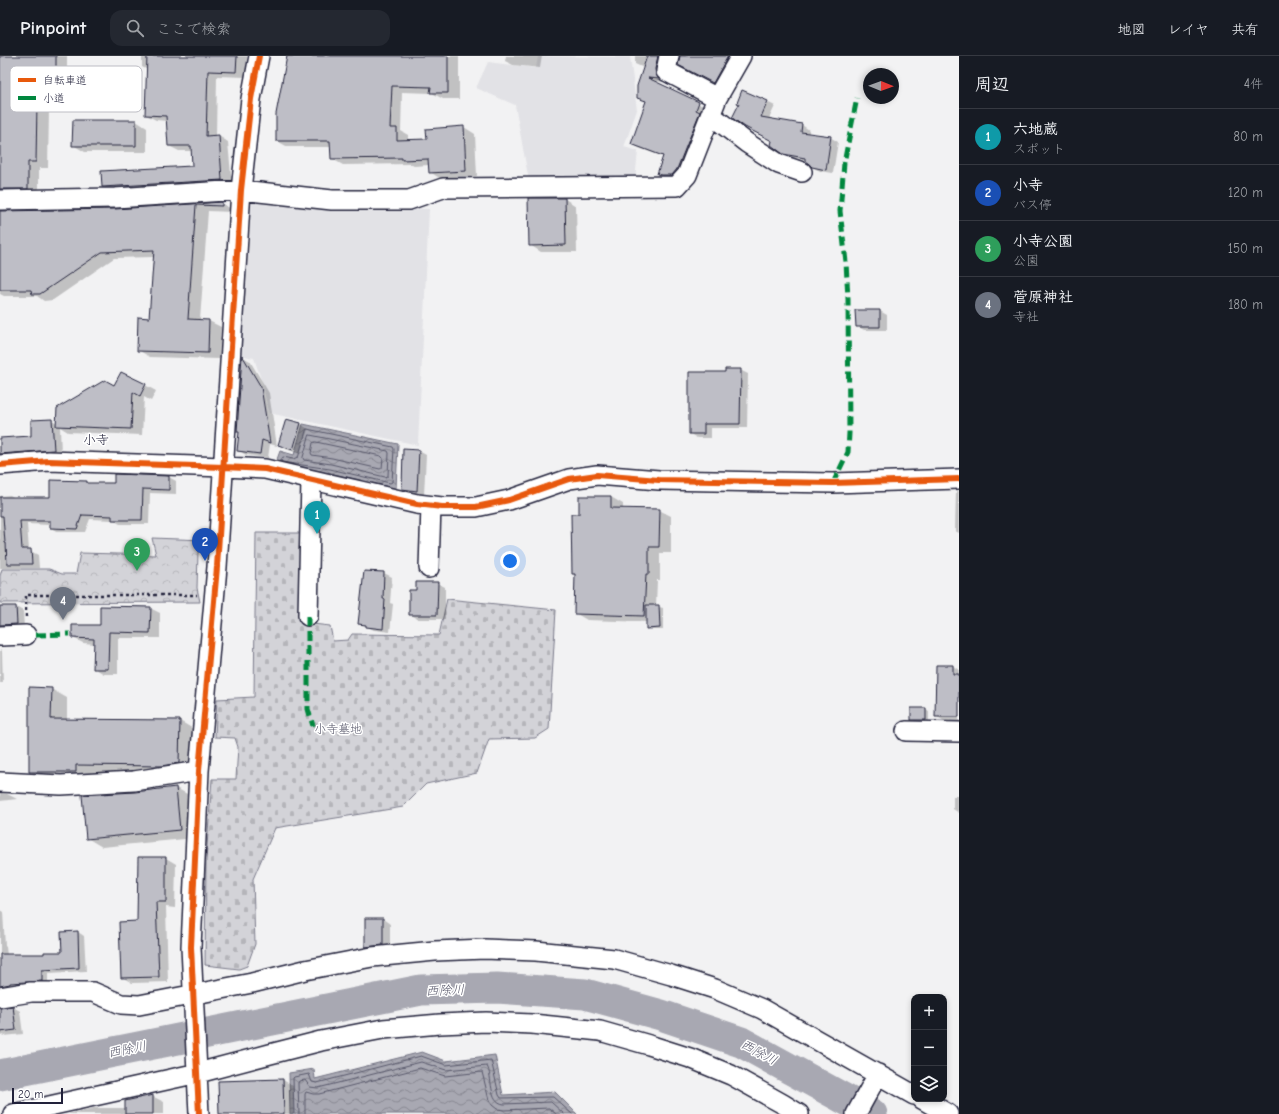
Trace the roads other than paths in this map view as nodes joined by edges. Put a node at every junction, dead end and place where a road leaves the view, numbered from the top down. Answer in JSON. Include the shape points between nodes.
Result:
{"nodes":[{"id":1,"x":259,"y":56,"type":"edge"},
{"id":2,"x":669,"y":56,"type":"edge"},
{"id":3,"x":741,"y":56,"type":"edge"},
{"id":4,"x":714,"y":106,"type":"junction"},
{"id":5,"x":802,"y":172,"type":"dead end"},
{"id":6,"x":241,"y":190,"type":"junction"},
{"id":7,"x":0,"y":200,"type":"edge"},
{"id":8,"x":0,"y":465,"type":"edge"},
{"id":9,"x":224,"y":466,"type":"junction"},
{"id":10,"x":959,"y":479,"type":"edge"},
{"id":11,"x":311,"y":480,"type":"junction"},
{"id":12,"x":431,"y":506,"type":"junction"},
{"id":13,"x":429,"y":568,"type":"dead end"},
{"id":14,"x":308,"y":616,"type":"dead end"},
{"id":15,"x":26,"y":635,"type":"dead end"},
{"id":16,"x":0,"y":636,"type":"edge"},
{"id":17,"x":906,"y":731,"type":"dead end"},
{"id":18,"x":959,"y":732,"type":"edge"},
{"id":19,"x":199,"y":771,"type":"junction"},
{"id":20,"x":0,"y":782,"type":"edge"},
{"id":21,"x":0,"y":997,"type":"edge"},
{"id":22,"x":194,"y":1003,"type":"junction"},
{"id":23,"x":197,"y":1068,"type":"junction"},
{"id":24,"x":875,"y":1079,"type":"junction"},
{"id":25,"x":911,"y":1093,"type":"edge"},
{"id":26,"x":927,"y":1102,"type":"edge"},
{"id":27,"x":13,"y":1114,"type":"edge"},
{"id":28,"x":199,"y":1114,"type":"edge"},
{"id":29,"x":799,"y":1114,"type":"edge"},
{"id":30,"x":856,"y":1114,"type":"edge"},
{"id":31,"x":948,"y":1114,"type":"edge"}],
"edges":[{"from":1,"to":6,"type":"street","via":[[251,99]]},
{"from":2,"to":4,"type":"street","via":[[666,71]]},
{"from":3,"to":4,"type":"street"},
{"from":4,"to":5,"type":"street","via":[[747,143],[779,164]]},
{"from":4,"to":6,"type":"street","via":[[687,175],[678,186],[442,188],[409,200],[332,200]]},
{"from":6,"to":7,"type":"street","via":[[115,198]]},
{"from":6,"to":9,"type":"street"},
{"from":8,"to":9,"type":"street","via":[[49,461]]},
{"from":9,"to":11,"type":"street","via":[[265,469]]},
{"from":9,"to":19,"type":"street"},
{"from":10,"to":12,"type":"street","via":[[833,484],[659,480],[597,475],[569,479],[509,500],[476,507]]},
{"from":11,"to":12,"type":"street"},
{"from":11,"to":14,"type":"street"},
{"from":12,"to":13,"type":"street"},
{"from":15,"to":16,"type":"street"},
{"from":17,"to":18,"type":"street"},
{"from":19,"to":20,"type":"street","via":[[134,781],[61,786]]},
{"from":19,"to":22,"type":"street","via":[[191,947]]},
{"from":21,"to":22,"type":"street","via":[[31,992],[93,992],[121,1004]]},
{"from":22,"to":23,"type":"street"},
{"from":22,"to":24,"type":"street","via":[[252,983],[372,957],[485,949],[614,958],[715,989],[762,1009]]},
{"from":23,"to":27,"type":"street"},
{"from":23,"to":28,"type":"street"},
{"from":23,"to":29,"type":"street","via":[[383,1029],[486,1022],[532,1024],[600,1031],[690,1058],[731,1075]]},
{"from":24,"to":25,"type":"street"},
{"from":24,"to":30,"type":"street"},
{"from":26,"to":31,"type":"street"}]}
